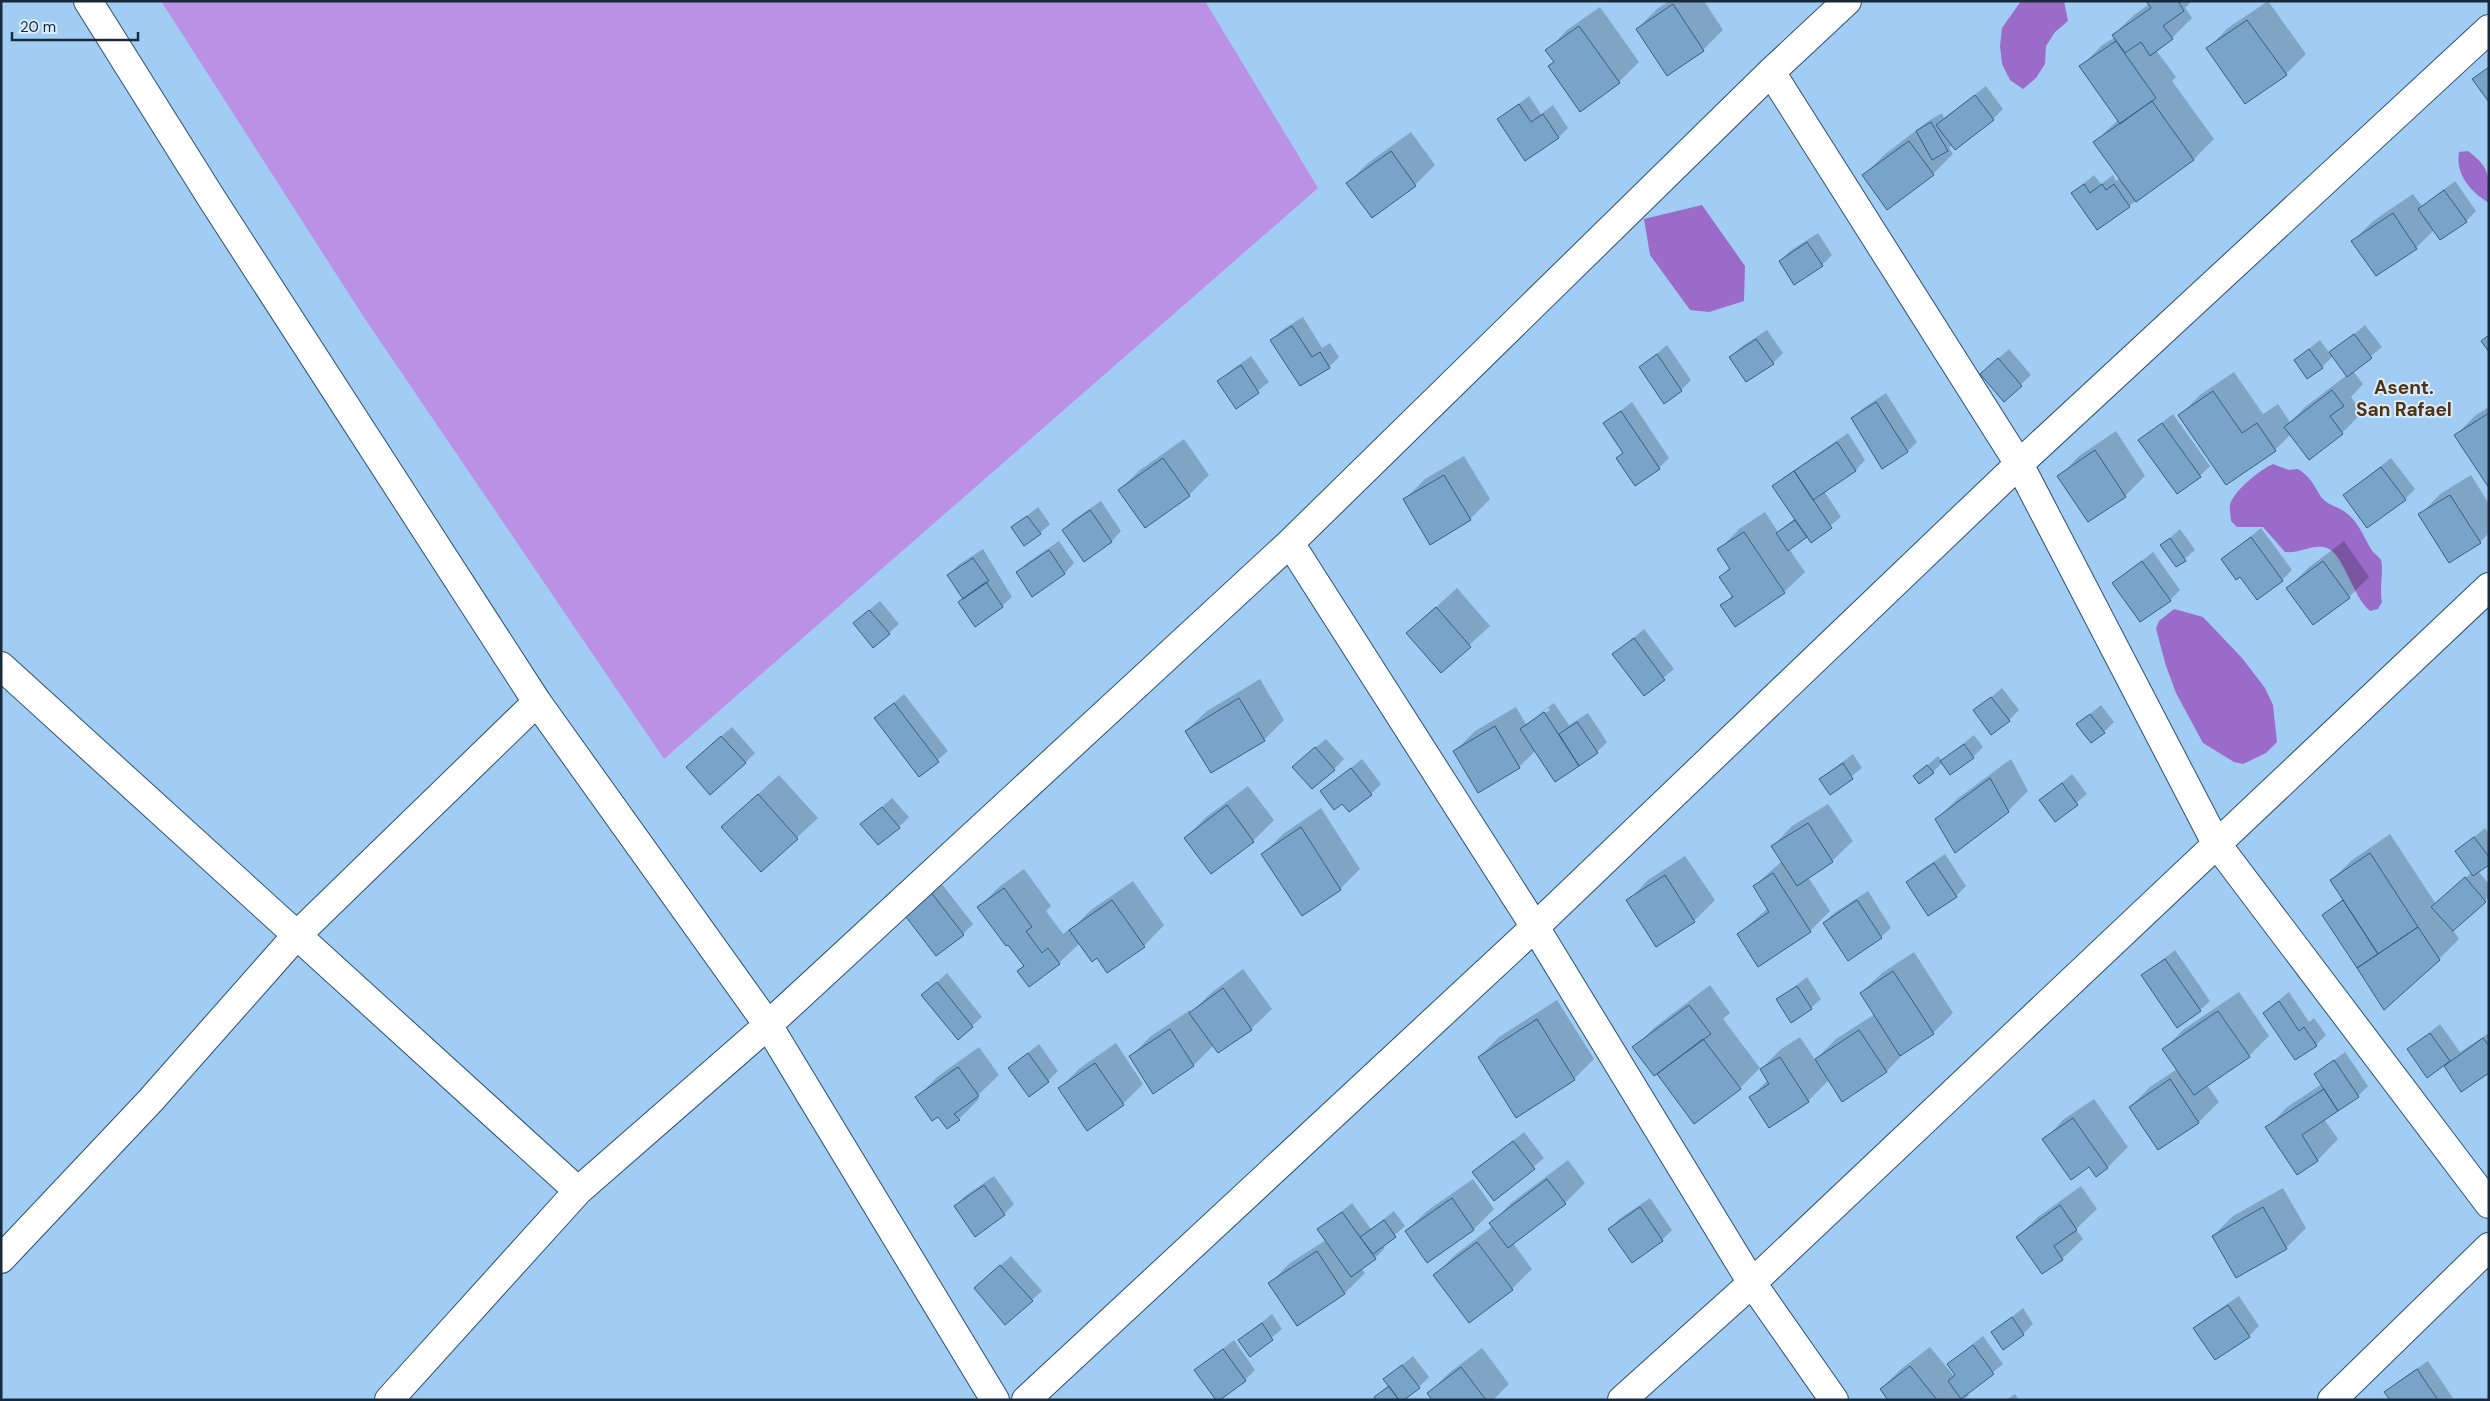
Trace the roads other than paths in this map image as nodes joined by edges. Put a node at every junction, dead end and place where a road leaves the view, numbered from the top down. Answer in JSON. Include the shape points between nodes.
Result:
{"nodes":[{"id":1,"x":88,"y":1,"type":"edge"},
{"id":2,"x":1847,"y":1,"type":"edge"},
{"id":3,"x":2489,"y":29,"type":"edge"},
{"id":4,"x":1771,"y":72,"type":"junction"},
{"id":5,"x":2019,"y":464,"type":"junction"},
{"id":6,"x":1290,"y":543,"type":"junction"},
{"id":7,"x":2489,"y":587,"type":"edge"},
{"id":8,"x":1,"y":666,"type":"edge"},
{"id":9,"x":537,"y":702,"type":"junction"},
{"id":10,"x":2216,"y":843,"type":"junction"},
{"id":11,"x":1535,"y":926,"type":"junction"},
{"id":12,"x":296,"y":936,"type":"junction"},
{"id":13,"x":768,"y":1025,"type":"junction"},
{"id":14,"x":578,"y":1191,"type":"junction"},
{"id":15,"x":2489,"y":1204,"type":"edge"},
{"id":16,"x":2489,"y":1247,"type":"edge"},
{"id":17,"x":1,"y":1259,"type":"edge"},
{"id":18,"x":1752,"y":1283,"type":"junction"},
{"id":19,"x":388,"y":1400,"type":"edge"},
{"id":20,"x":995,"y":1400,"type":"edge"},
{"id":21,"x":1026,"y":1400,"type":"edge"},
{"id":22,"x":1622,"y":1400,"type":"edge"},
{"id":23,"x":1834,"y":1400,"type":"edge"},
{"id":24,"x":2332,"y":1400,"type":"edge"}],
"edges":[{"from":1,"to":9,"type":"street"},
{"from":2,"to":4,"type":"street"},
{"from":3,"to":5,"type":"street"},
{"from":4,"to":5,"type":"street"},
{"from":4,"to":6,"type":"street"},
{"from":5,"to":10,"type":"street"},
{"from":5,"to":11,"type":"street"},
{"from":6,"to":11,"type":"street"},
{"from":6,"to":13,"type":"street"},
{"from":7,"to":10,"type":"street"},
{"from":8,"to":12,"type":"street"},
{"from":9,"to":12,"type":"street"},
{"from":9,"to":13,"type":"street"},
{"from":10,"to":15,"type":"street"},
{"from":10,"to":18,"type":"street"},
{"from":11,"to":18,"type":"street"},
{"from":11,"to":21,"type":"street"},
{"from":12,"to":14,"type":"street"},
{"from":12,"to":17,"type":"street","via":[[151,1100]]},
{"from":13,"to":14,"type":"street"},
{"from":13,"to":20,"type":"street"},
{"from":14,"to":19,"type":"street"},
{"from":16,"to":24,"type":"street"},
{"from":18,"to":22,"type":"street"},
{"from":18,"to":23,"type":"street"}]}
